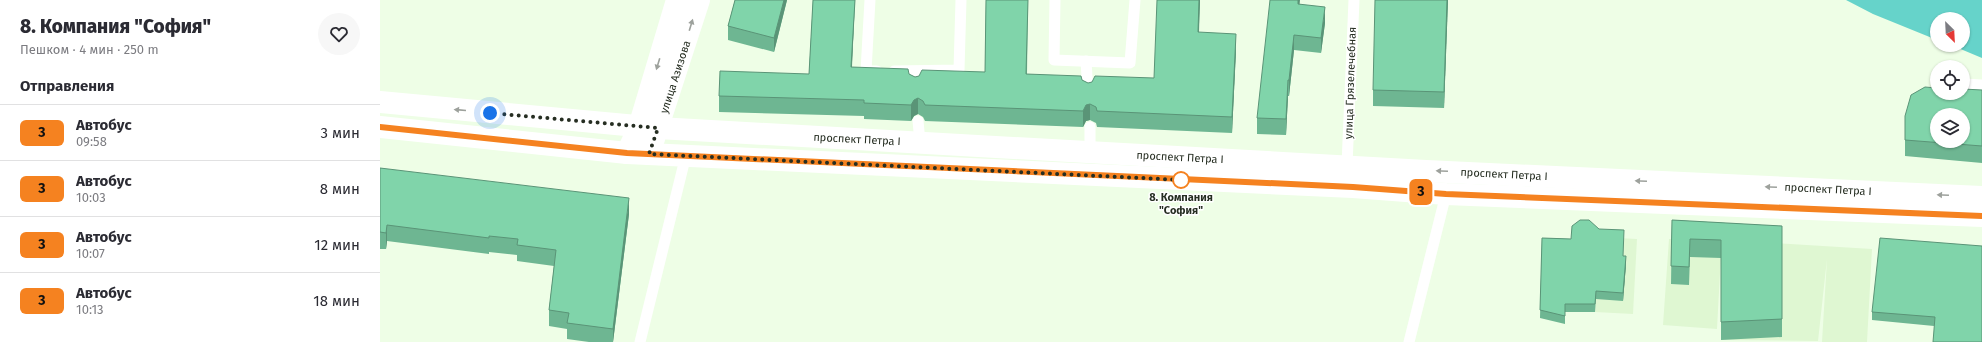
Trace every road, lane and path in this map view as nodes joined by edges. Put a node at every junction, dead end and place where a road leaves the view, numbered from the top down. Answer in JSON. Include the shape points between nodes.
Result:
{"nodes":[{"id":1,"x":677,"y":0,"type":"edge"},
{"id":2,"x":699,"y":0,"type":"edge"},
{"id":3,"x":870,"y":0,"type":"edge"},
{"id":4,"x":961,"y":0,"type":"edge"},
{"id":5,"x":1055,"y":0,"type":"edge"},
{"id":6,"x":1135,"y":0,"type":"edge"},
{"id":7,"x":1354,"y":0,"type":"edge"},
{"id":8,"x":1086,"y":61,"type":"junction"},
{"id":9,"x":914,"y":70,"type":"junction"},
{"id":10,"x":1970,"y":85,"type":"edge"},
{"id":11,"x":915,"y":86,"type":"edge"},
{"id":12,"x":1982,"y":86,"type":"edge"},
{"id":13,"x":1088,"y":92,"type":"edge"},
{"id":14,"x":380,"y":102,"type":"edge"},
{"id":15,"x":918,"y":121,"type":"dead end"},
{"id":16,"x":1090,"y":127,"type":"dead end"},
{"id":17,"x":380,"y":128,"type":"edge"},
{"id":18,"x":648,"y":128,"type":"junction"},
{"id":19,"x":920,"y":142,"type":"junction"},
{"id":20,"x":1090,"y":152,"type":"junction"},
{"id":21,"x":627,"y":153,"type":"junction"},
{"id":22,"x":649,"y":154,"type":"junction"},
{"id":23,"x":686,"y":155,"type":"junction"},
{"id":24,"x":1347,"y":165,"type":"junction"},
{"id":25,"x":1446,"y":194,"type":"junction"},
{"id":26,"x":1982,"y":197,"type":"edge"},
{"id":27,"x":1982,"y":216,"type":"edge"},
{"id":28,"x":640,"y":342,"type":"edge"},
{"id":29,"x":1409,"y":342,"type":"edge"}],
"edges":[{"from":1,"to":18,"type":"main road","name":"улица Азизова","one_way":true},
{"from":18,"to":2,"type":"main road","name":"улица Азизова","one_way":true},
{"from":3,"to":9,"type":"lane","via":[[866,71]]},
{"from":4,"to":9,"type":"lane","via":[[959,70]]},
{"from":5,"to":8,"type":"lane","via":[[1054,60]]},
{"from":6,"to":8,"type":"lane","via":[[1130,63]]},
{"from":7,"to":24,"type":"lane","name":"улица Грязелечебная"},
{"from":8,"to":13,"type":"lane"},
{"from":9,"to":11,"type":"lane"},
{"from":10,"to":12,"type":"lane"},
{"from":18,"to":14,"type":"main road","name":"проспект Петра I","one_way":true},
{"from":15,"to":19,"type":"lane"},
{"from":16,"to":20,"type":"lane"},
{"from":17,"to":21,"type":"main road","name":"проспект Петра I"},
{"from":18,"to":19,"type":"main road","name":"проспект Петра I"},
{"from":18,"to":21,"type":"main road","name":"улица Азизова"},
{"from":18,"to":22,"type":"main road","name":"улица Азизова"},
{"from":19,"to":20,"type":"main road","name":"проспект Петра I"},
{"from":20,"to":24,"type":"main road","name":"проспект Петра I"},
{"from":21,"to":22,"type":"main road","name":"проспект Петра I"},
{"from":22,"to":23,"type":"main road","name":"проспект Петра I"},
{"from":23,"to":25,"type":"main road","name":"проспект Петра I","via":[[1353,187]]},
{"from":23,"to":28,"type":"lane"},
{"from":26,"to":24,"type":"main road","name":"проспект Петра I","one_way":true},
{"from":25,"to":27,"type":"main road","name":"проспект Петра I"},
{"from":25,"to":29,"type":"lane"}]}
